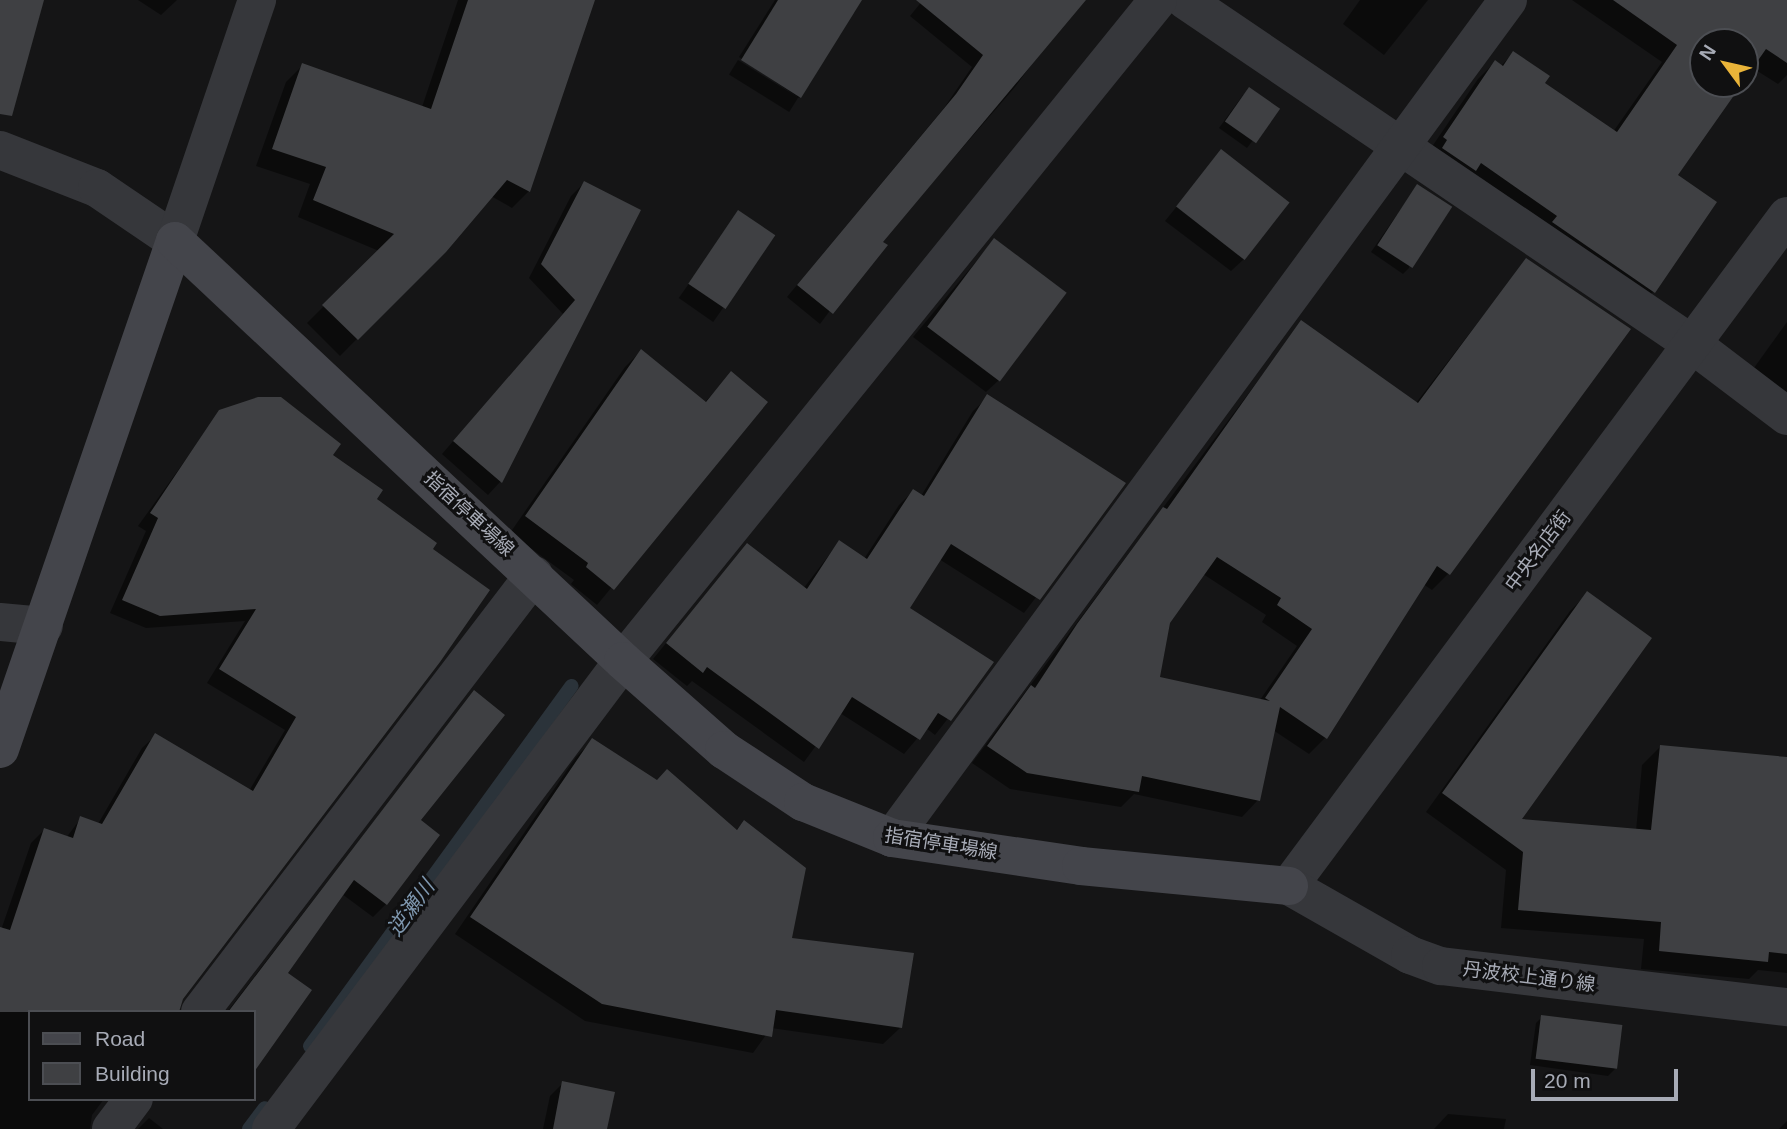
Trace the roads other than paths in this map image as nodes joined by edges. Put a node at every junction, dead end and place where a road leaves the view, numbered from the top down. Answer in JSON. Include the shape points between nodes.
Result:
{"nodes":[{"id":1,"x":257,"y":0,"type":"edge"},
{"id":2,"x":1158,"y":0,"type":"edge"},
{"id":3,"x":1185,"y":0,"type":"edge"},
{"id":4,"x":1508,"y":0,"type":"edge"},
{"id":5,"x":1400,"y":148,"type":"junction"},
{"id":6,"x":0,"y":149,"type":"edge"},
{"id":7,"x":1787,"y":216,"type":"edge"},
{"id":8,"x":175,"y":241,"type":"junction"},
{"id":9,"x":1692,"y":344,"type":"junction"},
{"id":10,"x":1787,"y":416,"type":"edge"},
{"id":11,"x":534,"y":575,"type":"junction"},
{"id":12,"x":0,"y":622,"type":"edge"},
{"id":13,"x":44,"y":626,"type":"junction"},
{"id":14,"x":623,"y":661,"type":"junction"},
{"id":15,"x":0,"y":749,"type":"edge"},
{"id":16,"x":892,"y":838,"type":"junction"},
{"id":17,"x":1289,"y":886,"type":"junction"},
{"id":18,"x":1787,"y":1007,"type":"edge"},
{"id":19,"x":202,"y":1010,"type":"edge"},
{"id":20,"x":132,"y":1101,"type":"edge"},
{"id":21,"x":111,"y":1129,"type":"edge"},
{"id":22,"x":271,"y":1129,"type":"edge"}],
"edges":[{"from":1,"to":8,"type":"street"},
{"from":2,"to":14,"type":"street"},
{"from":3,"to":5,"type":"street"},
{"from":4,"to":5,"type":"street"},
{"from":5,"to":9,"type":"street"},
{"from":5,"to":16,"type":"street"},
{"from":6,"to":8,"type":"street","via":[[97,188]]},
{"from":7,"to":9,"type":"street","name":"中央名店街"},
{"from":8,"to":11,"type":"main road","name":"指宿停車場線"},
{"from":8,"to":13,"type":"main road"},
{"from":9,"to":10,"type":"street"},
{"from":9,"to":17,"type":"street","name":"中央名店街"},
{"from":11,"to":14,"type":"main road","name":"指宿停車場線"},
{"from":11,"to":19,"type":"street"},
{"from":12,"to":13,"type":"street"},
{"from":13,"to":15,"type":"main road"},
{"from":14,"to":16,"type":"main road","name":"指宿停車場線","via":[[724,750],[803,803]]},
{"from":14,"to":22,"type":"street"},
{"from":16,"to":17,"type":"main road","name":"指宿停車場線","via":[[1080,866]]},
{"from":17,"to":18,"type":"street","name":"丹波校上通り線","via":[[1410,955],[1441,967]]},
{"from":20,"to":21,"type":"street"}]}
